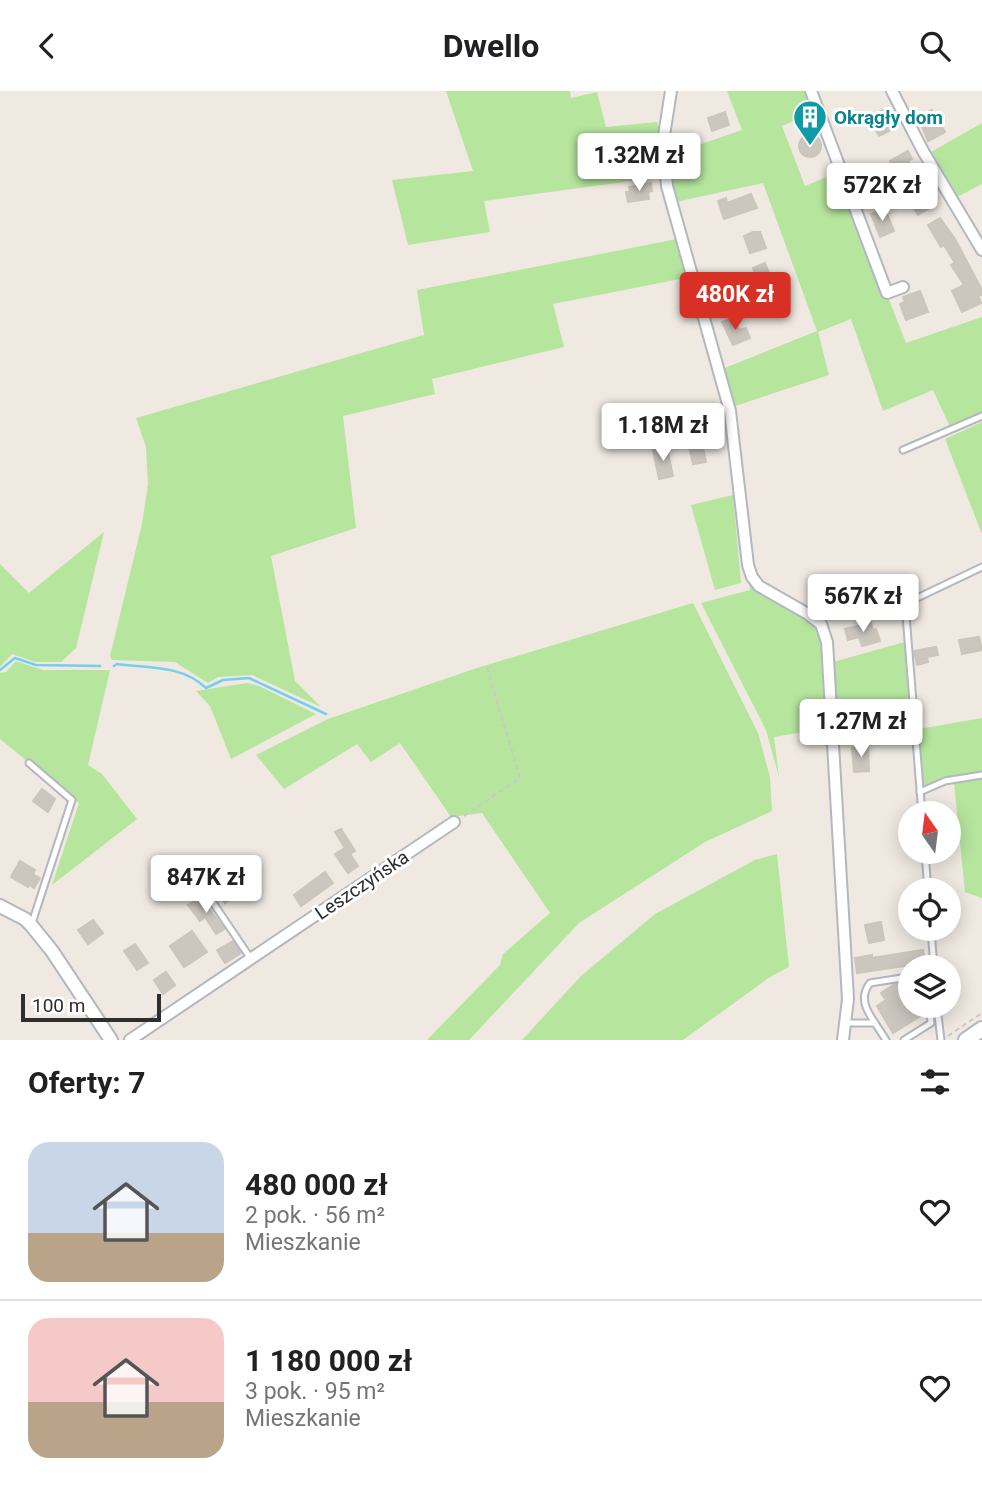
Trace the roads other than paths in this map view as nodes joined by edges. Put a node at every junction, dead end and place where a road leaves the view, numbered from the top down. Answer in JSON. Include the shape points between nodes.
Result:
{"nodes":[{"id":1,"x":671,"y":91,"type":"edge"},
{"id":2,"x":811,"y":91,"type":"edge"},
{"id":3,"x":892,"y":91,"type":"edge"},
{"id":4,"x":982,"y":250,"type":"edge"},
{"id":5,"x":903,"y":287,"type":"dead end"},
{"id":6,"x":982,"y":416,"type":"edge"},
{"id":7,"x":903,"y":450,"type":"dead end"},
{"id":8,"x":982,"y":567,"type":"edge"},
{"id":9,"x":29,"y":763,"type":"dead end"},
{"id":10,"x":982,"y":775,"type":"edge"},
{"id":11,"x":920,"y":792,"type":"junction"},
{"id":12,"x":921,"y":801,"type":"edge"},
{"id":13,"x":454,"y":822,"type":"road end"},
{"id":14,"x":197,"y":879,"type":"dead end"},
{"id":15,"x":0,"y":906,"type":"edge"},
{"id":16,"x":28,"y":922,"type":"junction"},
{"id":17,"x":251,"y":959,"type":"junction"},
{"id":18,"x":898,"y":979,"type":"edge"},
{"id":19,"x":930,"y":1018,"type":"edge"},
{"id":20,"x":939,"y":1018,"type":"edge"},
{"id":21,"x":845,"y":1023,"type":"junction"},
{"id":22,"x":875,"y":1023,"type":"junction"},
{"id":23,"x":982,"y":1029,"type":"edge"},
{"id":24,"x":110,"y":1040,"type":"edge"},
{"id":25,"x":130,"y":1040,"type":"edge"},
{"id":26,"x":843,"y":1040,"type":"edge"},
{"id":27,"x":886,"y":1040,"type":"edge"},
{"id":28,"x":904,"y":1040,"type":"edge"},
{"id":29,"x":942,"y":1040,"type":"edge"},
{"id":30,"x":966,"y":1040,"type":"edge"}],
"edges":[{"from":1,"to":21,"type":"street","via":[[663,142],[667,186],[730,411],[748,565],[760,586],[821,624],[827,642],[848,999]]},
{"from":2,"to":5,"type":"street","via":[[887,293]]},
{"from":3,"to":4,"type":"street"},
{"from":6,"to":7,"type":"lane"},
{"from":8,"to":11,"type":"lane","via":[[915,599],[906,615]]},
{"from":9,"to":16,"type":"lane","via":[[72,800]]},
{"from":10,"to":11,"type":"lane","via":[[945,781]]},
{"from":11,"to":12,"type":"lane"},
{"from":13,"to":17,"type":"street","name":"Leszczyńska"},
{"from":14,"to":17,"type":"lane"},
{"from":15,"to":16,"type":"street"},
{"from":16,"to":24,"type":"street"},
{"from":17,"to":25,"type":"street","name":"Leszczyńska"},
{"from":18,"to":22,"type":"lane","via":[[870,983],[865,989],[864,1006]]},
{"from":19,"to":28,"type":"lane","via":[[931,1023]]},
{"from":20,"to":29,"type":"lane"},
{"from":21,"to":22,"type":"lane"},
{"from":21,"to":26,"type":"street"},
{"from":22,"to":27,"type":"lane"},
{"from":23,"to":30,"type":"main road"}]}
